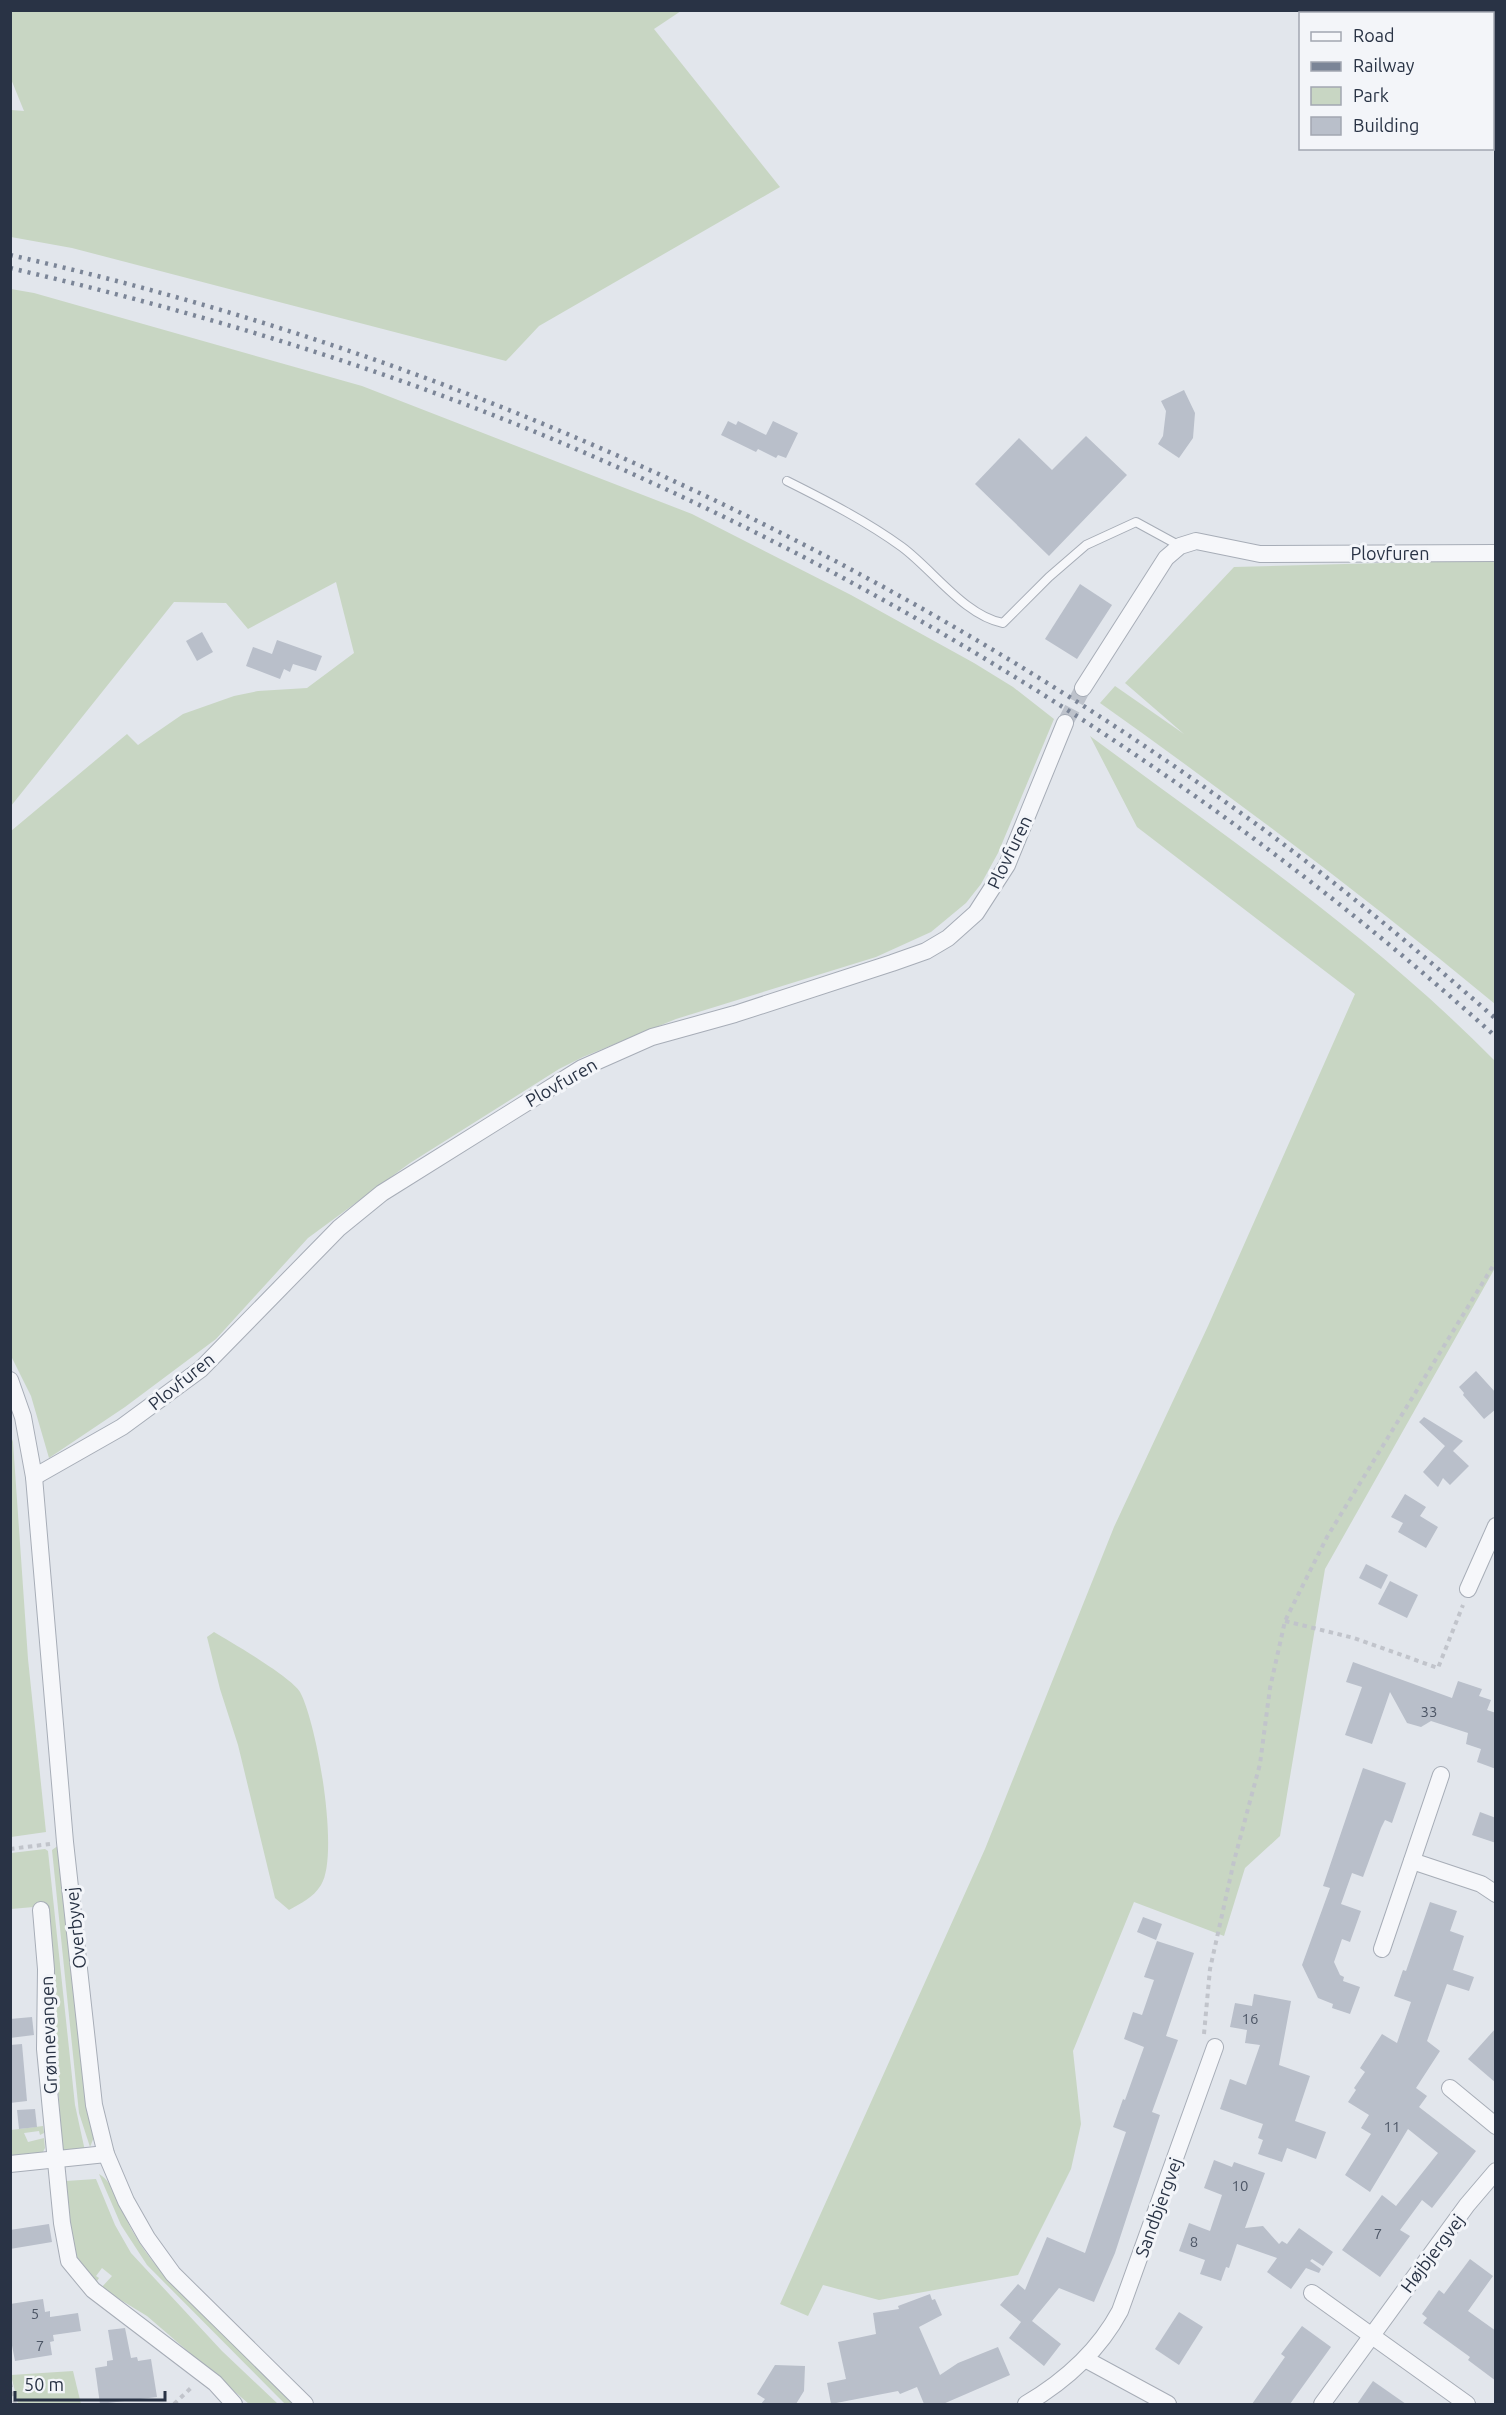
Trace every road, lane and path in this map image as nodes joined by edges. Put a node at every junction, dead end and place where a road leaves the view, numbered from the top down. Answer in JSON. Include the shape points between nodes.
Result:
{"nodes":[{"id":1,"x":787,"y":481,"type":"dead end"},
{"id":2,"x":1179,"y":546,"type":"junction"},
{"id":3,"x":1496,"y":553,"type":"edge"},
{"id":4,"x":1083,"y":688,"type":"tunnel mouth"},
{"id":5,"x":1065,"y":723,"type":"tunnel mouth"},
{"id":6,"x":1496,"y":1261,"type":"edge"},
{"id":7,"x":10,"y":1380,"type":"edge"},
{"id":8,"x":34,"y":1477,"type":"junction"},
{"id":9,"x":1496,"y":1526,"type":"edge"},
{"id":10,"x":1489,"y":1558,"type":"edge"},
{"id":11,"x":1468,"y":1589,"type":"dead end"},
{"id":12,"x":1462,"y":1609,"type":"dead end"},
{"id":13,"x":1285,"y":1621,"type":"junction"},
{"id":14,"x":1441,"y":1775,"type":"dead end"},
{"id":15,"x":65,"y":1842,"type":"junction"},
{"id":16,"x":10,"y":1849,"type":"edge"},
{"id":17,"x":1412,"y":1861,"type":"junction"},
{"id":18,"x":1496,"y":1894,"type":"edge"},
{"id":19,"x":41,"y":1910,"type":"dead end"},
{"id":20,"x":1382,"y":1949,"type":"dead end"},
{"id":21,"x":1215,"y":2046,"type":"joint"},
{"id":22,"x":1450,"y":2088,"type":"dead end"},
{"id":23,"x":1496,"y":2126,"type":"edge"},
{"id":24,"x":106,"y":2154,"type":"junction"},
{"id":25,"x":55,"y":2159,"type":"junction"},
{"id":26,"x":10,"y":2164,"type":"edge"},
{"id":27,"x":1496,"y":2171,"type":"edge"},
{"id":28,"x":1312,"y":2293,"type":"dead end"},
{"id":29,"x":1370,"y":2336,"type":"junction"},
{"id":30,"x":1085,"y":2359,"type":"junction"},
{"id":31,"x":204,"y":2374,"type":"junction"},
{"id":32,"x":10,"y":2383,"type":"edge"},
{"id":33,"x":15,"y":2404,"type":"edge"},
{"id":34,"x":174,"y":2404,"type":"edge"},
{"id":35,"x":234,"y":2404,"type":"edge"},
{"id":36,"x":305,"y":2404,"type":"edge"},
{"id":37,"x":1026,"y":2404,"type":"edge"},
{"id":38,"x":1168,"y":2404,"type":"edge"},
{"id":39,"x":1322,"y":2404,"type":"edge"},
{"id":40,"x":1467,"y":2404,"type":"edge"}],
"edges":[{"from":1,"to":2,"type":"lane","via":[[854,514],[904,549],[989,621],[1003,623],[1086,545],[1136,522]]},
{"from":2,"to":3,"type":"street","name":"Plovfuren","via":[[1196,541],[1260,554]]},
{"from":2,"to":4,"type":"street","via":[[1166,558]]},
{"from":5,"to":8,"type":"street","name":"Plovfuren","via":[[1007,865],[976,913],[948,938],[892,963],[652,1037],[582,1068],[382,1193],[339,1228],[201,1369],[122,1427]]},
{"from":6,"to":13,"type":"path","via":[[1327,1537]]},
{"from":7,"to":8,"type":"street","name":"Overbyvej","via":[[23,1417]]},
{"from":8,"to":15,"type":"street","name":"Overbyvej"},
{"from":9,"to":10,"type":"street"},
{"from":10,"to":11,"type":"street"},
{"from":12,"to":13,"type":"path","via":[[1438,1668],[1354,1638]]},
{"from":13,"to":21,"type":"path","via":[[1270,1688],[1260,1764],[1233,1861],[1210,1969],[1203,2039]]},
{"from":14,"to":17,"type":"street"},
{"from":15,"to":16,"type":"path"},
{"from":15,"to":24,"type":"street","name":"Overbyvej","via":[[94,2104]]},
{"from":17,"to":18,"type":"street","via":[[1481,1884]]},
{"from":17,"to":20,"type":"street"},
{"from":19,"to":25,"type":"street","name":"Grønnevangen","via":[[46,1969],[45,2049]]},
{"from":21,"to":30,"type":"street","name":"Sandbjergvej","via":[[1120,2311],[1110,2330]]},
{"from":22,"to":23,"type":"street"},
{"from":24,"to":25,"type":"street"},
{"from":24,"to":36,"type":"street","name":"Overbyvej","via":[[126,2201],[173,2274]]},
{"from":25,"to":26,"type":"street"},
{"from":25,"to":31,"type":"street","name":"Grønnevangen","via":[[69,2260],[93,2290]]},
{"from":27,"to":29,"type":"street","name":"Højbjergvej"},
{"from":28,"to":29,"type":"street"},
{"from":29,"to":39,"type":"street","name":"Højbjergvej"},
{"from":29,"to":40,"type":"street"},
{"from":30,"to":37,"type":"street","name":"Sandbjergvej","via":[[1053,2388]]},
{"from":30,"to":38,"type":"street"},
{"from":31,"to":34,"type":"path"},
{"from":31,"to":35,"type":"street","name":"Grønnevangen"},
{"from":32,"to":33,"type":"path"}]}
